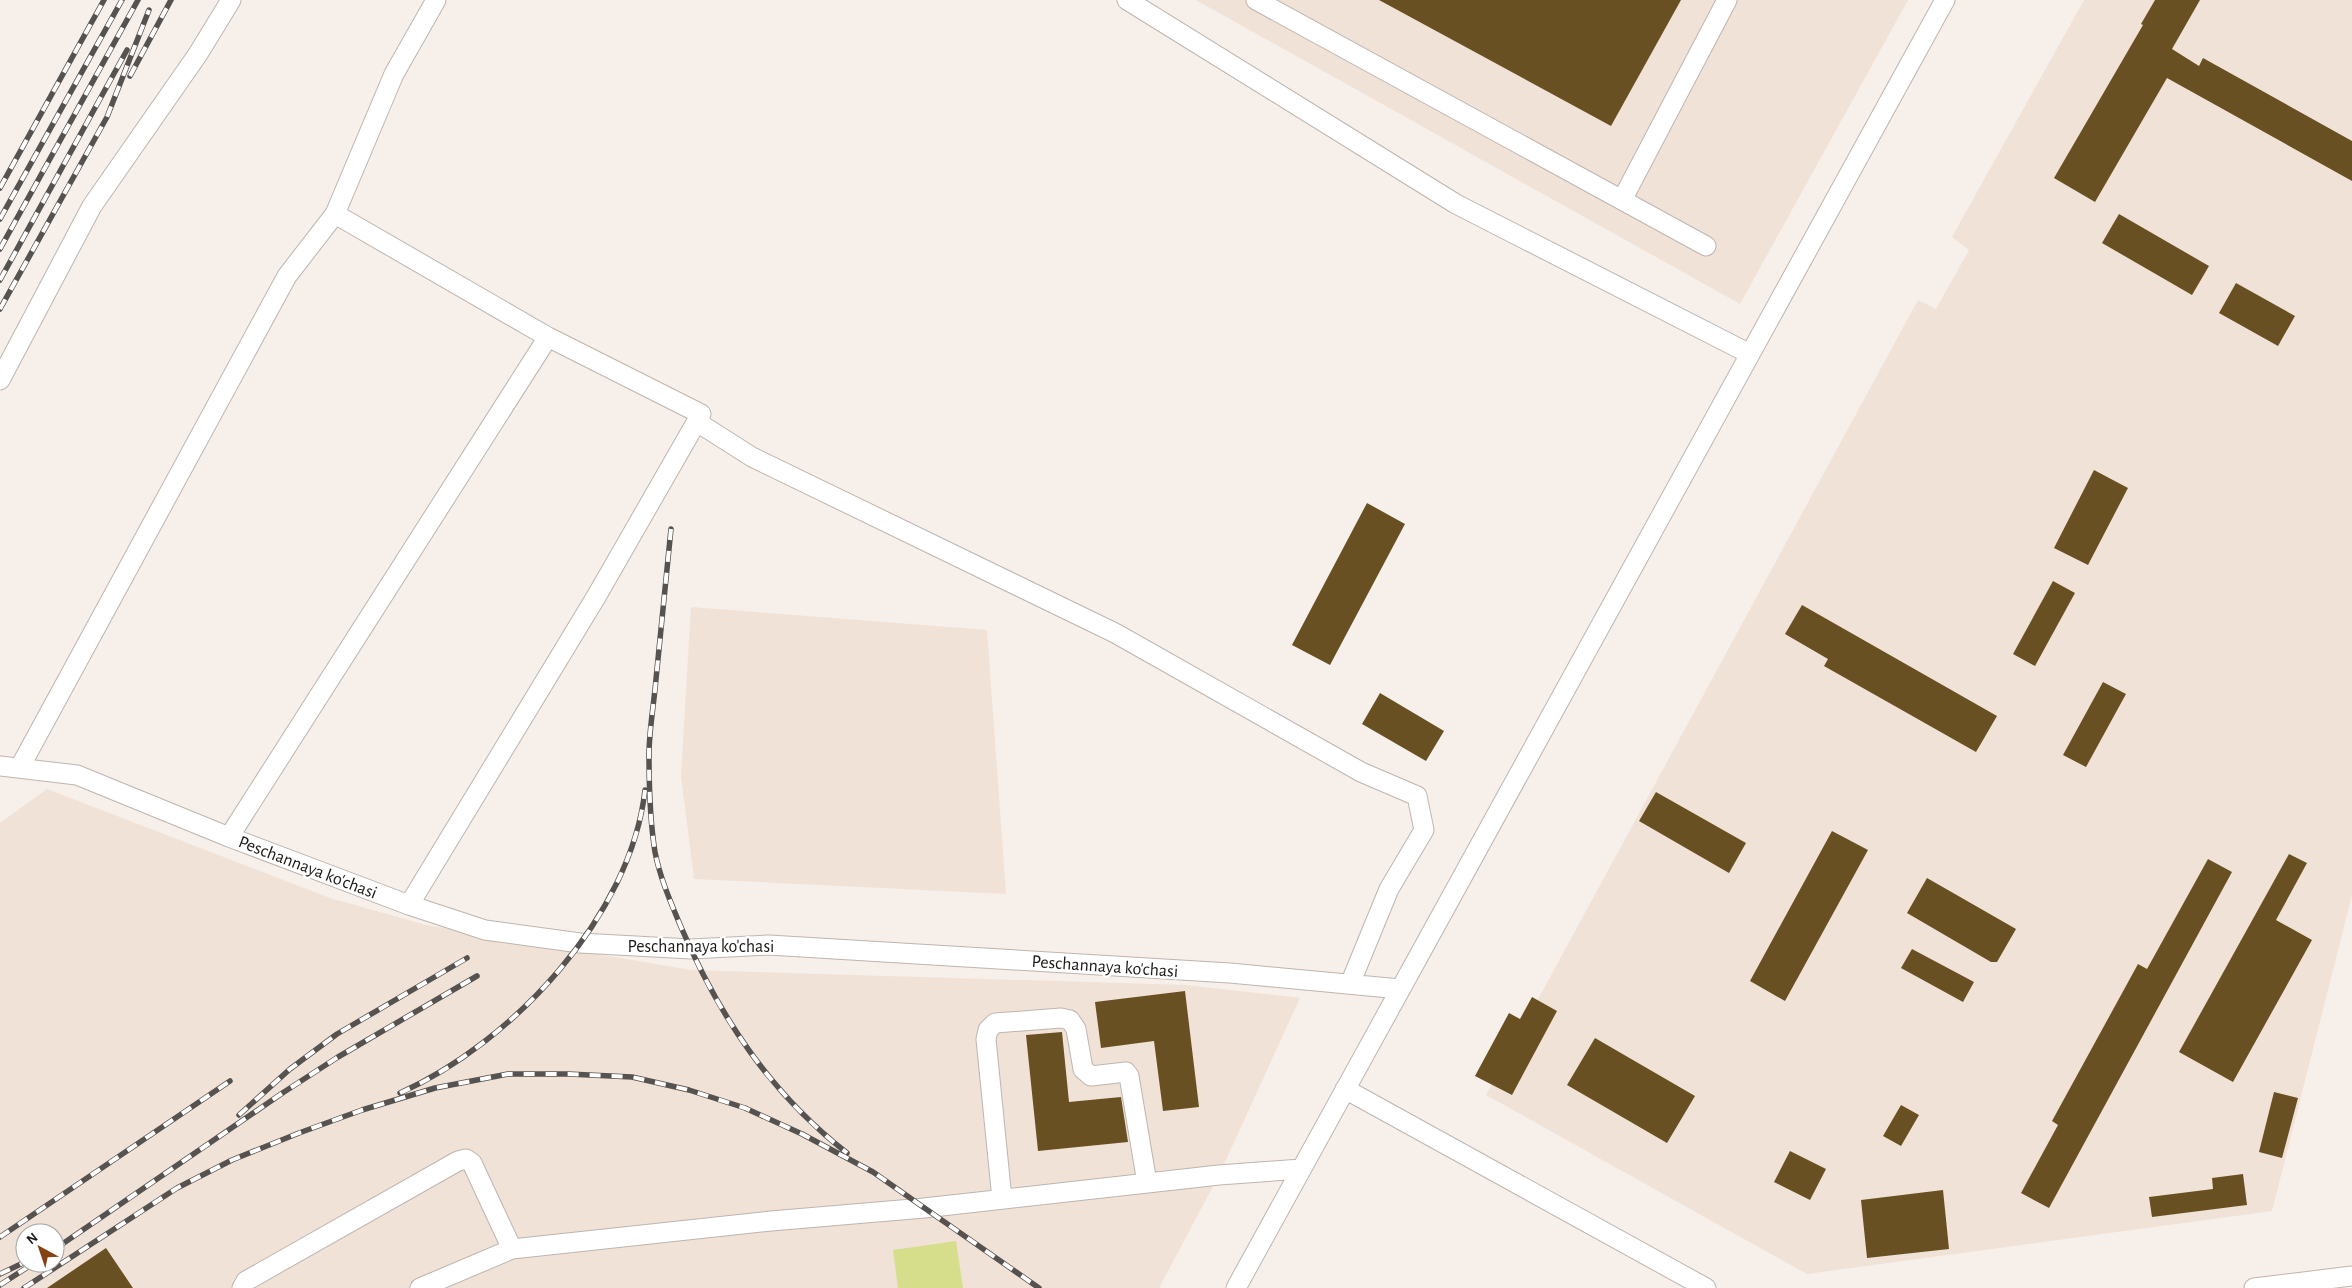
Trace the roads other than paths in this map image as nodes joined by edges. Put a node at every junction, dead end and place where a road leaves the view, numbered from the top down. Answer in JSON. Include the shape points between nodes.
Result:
{"nodes":[{"id":1,"x":231,"y":0,"type":"edge"},
{"id":2,"x":436,"y":0,"type":"edge"},
{"id":3,"x":1127,"y":0,"type":"edge"},
{"id":4,"x":1256,"y":0,"type":"edge"},
{"id":5,"x":1727,"y":0,"type":"edge"},
{"id":6,"x":1945,"y":0,"type":"edge"},
{"id":7,"x":1622,"y":200,"type":"junction"},
{"id":8,"x":335,"y":214,"type":"junction"},
{"id":9,"x":1706,"y":246,"type":"dead end"},
{"id":10,"x":548,"y":337,"type":"junction"},
{"id":11,"x":1750,"y":354,"type":"junction"},
{"id":12,"x":0,"y":380,"type":"edge"},
{"id":13,"x":697,"y":422,"type":"junction"},
{"id":14,"x":0,"y":766,"type":"edge"},
{"id":15,"x":20,"y":767,"type":"junction"},
{"id":16,"x":229,"y":837,"type":"junction"},
{"id":17,"x":409,"y":905,"type":"junction"},
{"id":18,"x":1350,"y":984,"type":"junction"},
{"id":19,"x":1400,"y":989,"type":"junction"},
{"id":20,"x":1346,"y":1089,"type":"junction"},
{"id":21,"x":1301,"y":1170,"type":"junction"},
{"id":22,"x":1148,"y":1183,"type":"junction"},
{"id":23,"x":1002,"y":1199,"type":"junction"},
{"id":24,"x":512,"y":1249,"type":"junction"},
{"id":25,"x":2352,"y":1276,"type":"edge"},
{"id":26,"x":242,"y":1288,"type":"edge"},
{"id":27,"x":420,"y":1288,"type":"edge"},
{"id":28,"x":1236,"y":1288,"type":"edge"},
{"id":29,"x":1706,"y":1288,"type":"edge"},
{"id":30,"x":2254,"y":1288,"type":"edge"}],
"edges":[{"from":1,"to":12,"type":"street","via":[[198,54],[92,206]]},
{"from":2,"to":8,"type":"street","via":[[394,74]]},
{"from":3,"to":11,"type":"street","via":[[1456,204]]},
{"from":4,"to":7,"type":"street"},
{"from":5,"to":7,"type":"street"},
{"from":6,"to":11,"type":"street"},
{"from":7,"to":9,"type":"street"},
{"from":8,"to":10,"type":"street"},
{"from":8,"to":15,"type":"street","via":[[287,276]]},
{"from":10,"to":13,"type":"street","via":[[701,414]]},
{"from":10,"to":16,"type":"street"},
{"from":11,"to":19,"type":"street"},
{"from":13,"to":17,"type":"street"},
{"from":13,"to":18,"type":"street","via":[[752,458],[1115,633],[1361,772],[1416,796],[1424,830],[1389,889]]},
{"from":14,"to":15,"type":"street","name":"Peschannaya ko'chasi"},
{"from":15,"to":16,"type":"street","name":"Peschannaya ko'chasi","via":[[77,775]]},
{"from":16,"to":17,"type":"street","name":"Peschannaya ko'chasi"},
{"from":17,"to":18,"type":"street","name":"Peschannaya ko'chasi","via":[[485,930],[573,943],[691,949],[769,945],[1230,973]]},
{"from":18,"to":19,"type":"street","name":"Peschannaya ko'chasi"},
{"from":19,"to":20,"type":"street"},
{"from":20,"to":21,"type":"street"},
{"from":20,"to":29,"type":"street"},
{"from":21,"to":22,"type":"street"},
{"from":21,"to":28,"type":"street"},
{"from":22,"to":23,"type":"street"},
{"from":22,"to":23,"type":"street","via":[[1126,1072],[1086,1074],[1076,1029],[1070,1020],[995,1023],[988,1030],[986,1039]]},
{"from":23,"to":24,"type":"street"},
{"from":24,"to":26,"type":"street","via":[[472,1163],[466,1159],[246,1281]]},
{"from":24,"to":27,"type":"street"},
{"from":25,"to":30,"type":"street"}]}
